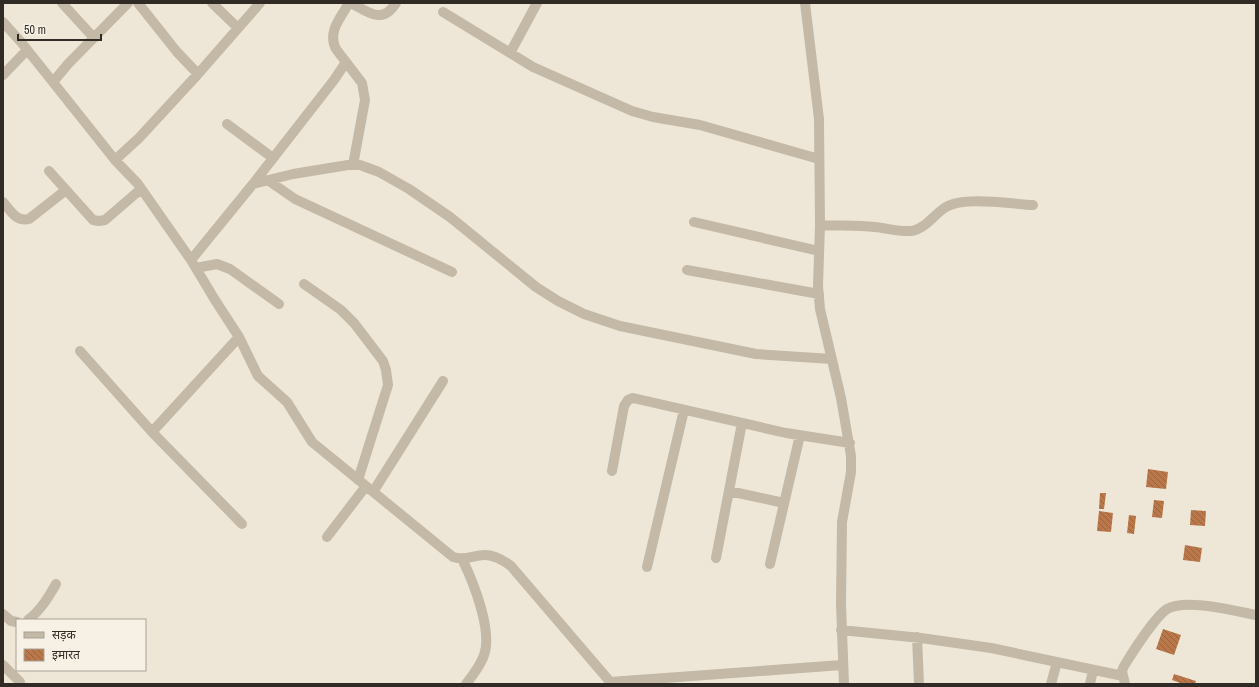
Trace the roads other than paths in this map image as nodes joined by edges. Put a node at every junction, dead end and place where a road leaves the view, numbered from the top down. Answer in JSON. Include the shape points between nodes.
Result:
{"nodes":[{"id":1,"x":62,"y":3,"type":"edge"},
{"id":2,"x":128,"y":3,"type":"edge"},
{"id":3,"x":138,"y":3,"type":"edge"},
{"id":4,"x":212,"y":3,"type":"edge"},
{"id":5,"x":260,"y":3,"type":"edge"},
{"id":6,"x":350,"y":3,"type":"edge"},
{"id":7,"x":396,"y":3,"type":"edge"},
{"id":8,"x":537,"y":3,"type":"edge"},
{"id":9,"x":805,"y":3,"type":"edge"},
{"id":10,"x":443,"y":12,"type":"dead end"},
{"id":11,"x":3,"y":22,"type":"edge"},
{"id":12,"x":238,"y":28,"type":"junction"},
{"id":13,"x":94,"y":38,"type":"junction"},
{"id":14,"x":27,"y":50,"type":"junction"},
{"id":15,"x":510,"y":53,"type":"junction"},
{"id":16,"x":346,"y":62,"type":"junction"},
{"id":17,"x":3,"y":74,"type":"edge"},
{"id":18,"x":198,"y":74,"type":"junction"},
{"id":19,"x":53,"y":82,"type":"junction"},
{"id":20,"x":227,"y":124,"type":"dead end"},
{"id":21,"x":273,"y":158,"type":"junction"},
{"id":22,"x":819,"y":159,"type":"junction"},
{"id":23,"x":115,"y":160,"type":"junction"},
{"id":24,"x":353,"y":165,"type":"junction"},
{"id":25,"x":49,"y":171,"type":"dead end"},
{"id":26,"x":269,"y":181,"type":"junction"},
{"id":27,"x":253,"y":184,"type":"junction"},
{"id":28,"x":141,"y":189,"type":"junction"},
{"id":29,"x":66,"y":190,"type":"junction"},
{"id":30,"x":3,"y":202,"type":"edge"},
{"id":31,"x":1033,"y":205,"type":"dead end"},
{"id":32,"x":694,"y":222,"type":"dead end"},
{"id":33,"x":820,"y":225,"type":"junction"},
{"id":34,"x":819,"y":251,"type":"junction"},
{"id":35,"x":194,"y":264,"type":"junction"},
{"id":36,"x":687,"y":270,"type":"dead end"},
{"id":37,"x":452,"y":272,"type":"dead end"},
{"id":38,"x":304,"y":284,"type":"dead end"},
{"id":39,"x":819,"y":294,"type":"junction"},
{"id":40,"x":278,"y":304,"type":"dead end"},
{"id":41,"x":239,"y":337,"type":"junction"},
{"id":42,"x":80,"y":351,"type":"dead end"},
{"id":43,"x":832,"y":359,"type":"junction"},
{"id":44,"x":443,"y":381,"type":"dead end"},
{"id":45,"x":684,"y":410,"type":"junction"},
{"id":46,"x":742,"y":423,"type":"junction"},
{"id":47,"x":152,"y":432,"type":"junction"},
{"id":48,"x":800,"y":435,"type":"junction"},
{"id":49,"x":850,"y":443,"type":"junction"},
{"id":50,"x":612,"y":471,"type":"dead end"},
{"id":51,"x":358,"y":480,"type":"junction"},
{"id":52,"x":370,"y":489,"type":"junction"},
{"id":53,"x":729,"y":491,"type":"junction"},
{"id":54,"x":784,"y":503,"type":"junction"},
{"id":55,"x":242,"y":524,"type":"dead end"},
{"id":56,"x":328,"y":538,"type":"dead end"},
{"id":57,"x":716,"y":558,"type":"dead end"},
{"id":58,"x":462,"y":559,"type":"junction"},
{"id":59,"x":770,"y":564,"type":"dead end"},
{"id":60,"x":647,"y":567,"type":"dead end"},
{"id":61,"x":56,"y":584,"type":"dead end"},
{"id":62,"x":3,"y":614,"type":"edge"},
{"id":63,"x":1256,"y":615,"type":"edge"},
{"id":64,"x":29,"y":619,"type":"edge"},
{"id":65,"x":16,"y":622,"type":"edge"},
{"id":66,"x":841,"y":630,"type":"junction"},
{"id":67,"x":917,"y":637,"type":"junction"},
{"id":68,"x":1057,"y":662,"type":"junction"},
{"id":69,"x":842,"y":665,"type":"junction"},
{"id":70,"x":3,"y":666,"type":"edge"},
{"id":71,"x":1093,"y":670,"type":"junction"},
{"id":72,"x":1124,"y":680,"type":"edge"},
{"id":73,"x":20,"y":682,"type":"dead end"},
{"id":74,"x":611,"y":683,"type":"edge"},
{"id":75,"x":466,"y":684,"type":"edge"},
{"id":76,"x":844,"y":684,"type":"edge"},
{"id":77,"x":919,"y":684,"type":"edge"},
{"id":78,"x":1051,"y":684,"type":"edge"},
{"id":79,"x":1090,"y":684,"type":"edge"}],
"edges":[{"from":1,"to":13,"type":"street"},
{"from":2,"to":13,"type":"street"},
{"from":3,"to":18,"type":"street"},
{"from":4,"to":12,"type":"street"},
{"from":5,"to":12,"type":"street"},
{"from":6,"to":7,"type":"street","via":[[378,16],[385,14]]},
{"from":6,"to":16,"type":"street","via":[[335,27],[332,37],[332,43]]},
{"from":8,"to":15,"type":"street"},
{"from":9,"to":22,"type":"street","via":[[819,119]]},
{"from":10,"to":15,"type":"street"},
{"from":11,"to":14,"type":"street"},
{"from":12,"to":18,"type":"street"},
{"from":13,"to":19,"type":"street"},
{"from":14,"to":17,"type":"street"},
{"from":14,"to":19,"type":"street"},
{"from":15,"to":22,"type":"street","via":[[533,67],[632,112],[700,125]]},
{"from":16,"to":21,"type":"street"},
{"from":16,"to":24,"type":"street","via":[[362,83],[366,100]]},
{"from":18,"to":23,"type":"street"},
{"from":19,"to":23,"type":"street"},
{"from":20,"to":21,"type":"street"},
{"from":21,"to":27,"type":"street"},
{"from":22,"to":33,"type":"street"},
{"from":23,"to":28,"type":"street"},
{"from":24,"to":26,"type":"street","via":[[293,174]]},
{"from":24,"to":43,"type":"street","via":[[379,172],[409,189],[450,217],[536,287],[584,314],[620,326],[756,354]]},
{"from":25,"to":29,"type":"street"},
{"from":26,"to":27,"type":"street"},
{"from":26,"to":37,"type":"street","via":[[295,199]]},
{"from":27,"to":35,"type":"street"},
{"from":28,"to":29,"type":"street","via":[[105,220],[99,221],[93,220]]},
{"from":28,"to":35,"type":"street"},
{"from":29,"to":30,"type":"street","via":[[29,219],[24,220],[15,216]]},
{"from":31,"to":33,"type":"street","via":[[961,202],[946,207],[920,228],[911,231],[869,226]]},
{"from":32,"to":34,"type":"street"},
{"from":33,"to":34,"type":"street"},
{"from":34,"to":39,"type":"street"},
{"from":35,"to":40,"type":"street","via":[[217,264],[230,269]]},
{"from":35,"to":41,"type":"street"},
{"from":36,"to":39,"type":"street"},
{"from":38,"to":51,"type":"street","via":[[354,322],[386,370],[388,385]]},
{"from":39,"to":43,"type":"street"},
{"from":41,"to":47,"type":"street"},
{"from":41,"to":51,"type":"street","via":[[258,376],[287,402],[312,442]]},
{"from":42,"to":47,"type":"street"},
{"from":43,"to":49,"type":"street"},
{"from":44,"to":52,"type":"street"},
{"from":45,"to":46,"type":"street"},
{"from":45,"to":50,"type":"street","via":[[633,398],[628,400],[624,406]]},
{"from":45,"to":60,"type":"street"},
{"from":46,"to":48,"type":"street"},
{"from":46,"to":53,"type":"street"},
{"from":47,"to":55,"type":"street"},
{"from":48,"to":49,"type":"street"},
{"from":48,"to":54,"type":"street"},
{"from":49,"to":66,"type":"street","via":[[851,472],[842,522]]},
{"from":51,"to":52,"type":"street"},
{"from":52,"to":56,"type":"street"},
{"from":52,"to":58,"type":"street","via":[[446,552]]},
{"from":53,"to":54,"type":"street"},
{"from":53,"to":57,"type":"street"},
{"from":54,"to":59,"type":"street"},
{"from":58,"to":74,"type":"street","via":[[495,556],[511,566]]},
{"from":58,"to":75,"type":"street","via":[[473,582],[485,625],[486,639],[484,654]]},
{"from":61,"to":64,"type":"street","via":[[45,603]]},
{"from":62,"to":65,"type":"street"},
{"from":63,"to":72,"type":"street","via":[[1202,604],[1168,609],[1124,666]]},
{"from":66,"to":67,"type":"street"},
{"from":66,"to":69,"type":"street"},
{"from":67,"to":68,"type":"street","via":[[991,648]]},
{"from":67,"to":77,"type":"street"},
{"from":68,"to":71,"type":"street"},
{"from":68,"to":78,"type":"street"},
{"from":69,"to":74,"type":"street"},
{"from":69,"to":76,"type":"street"},
{"from":70,"to":73,"type":"street"},
{"from":71,"to":72,"type":"street"},
{"from":71,"to":79,"type":"street"}]}
